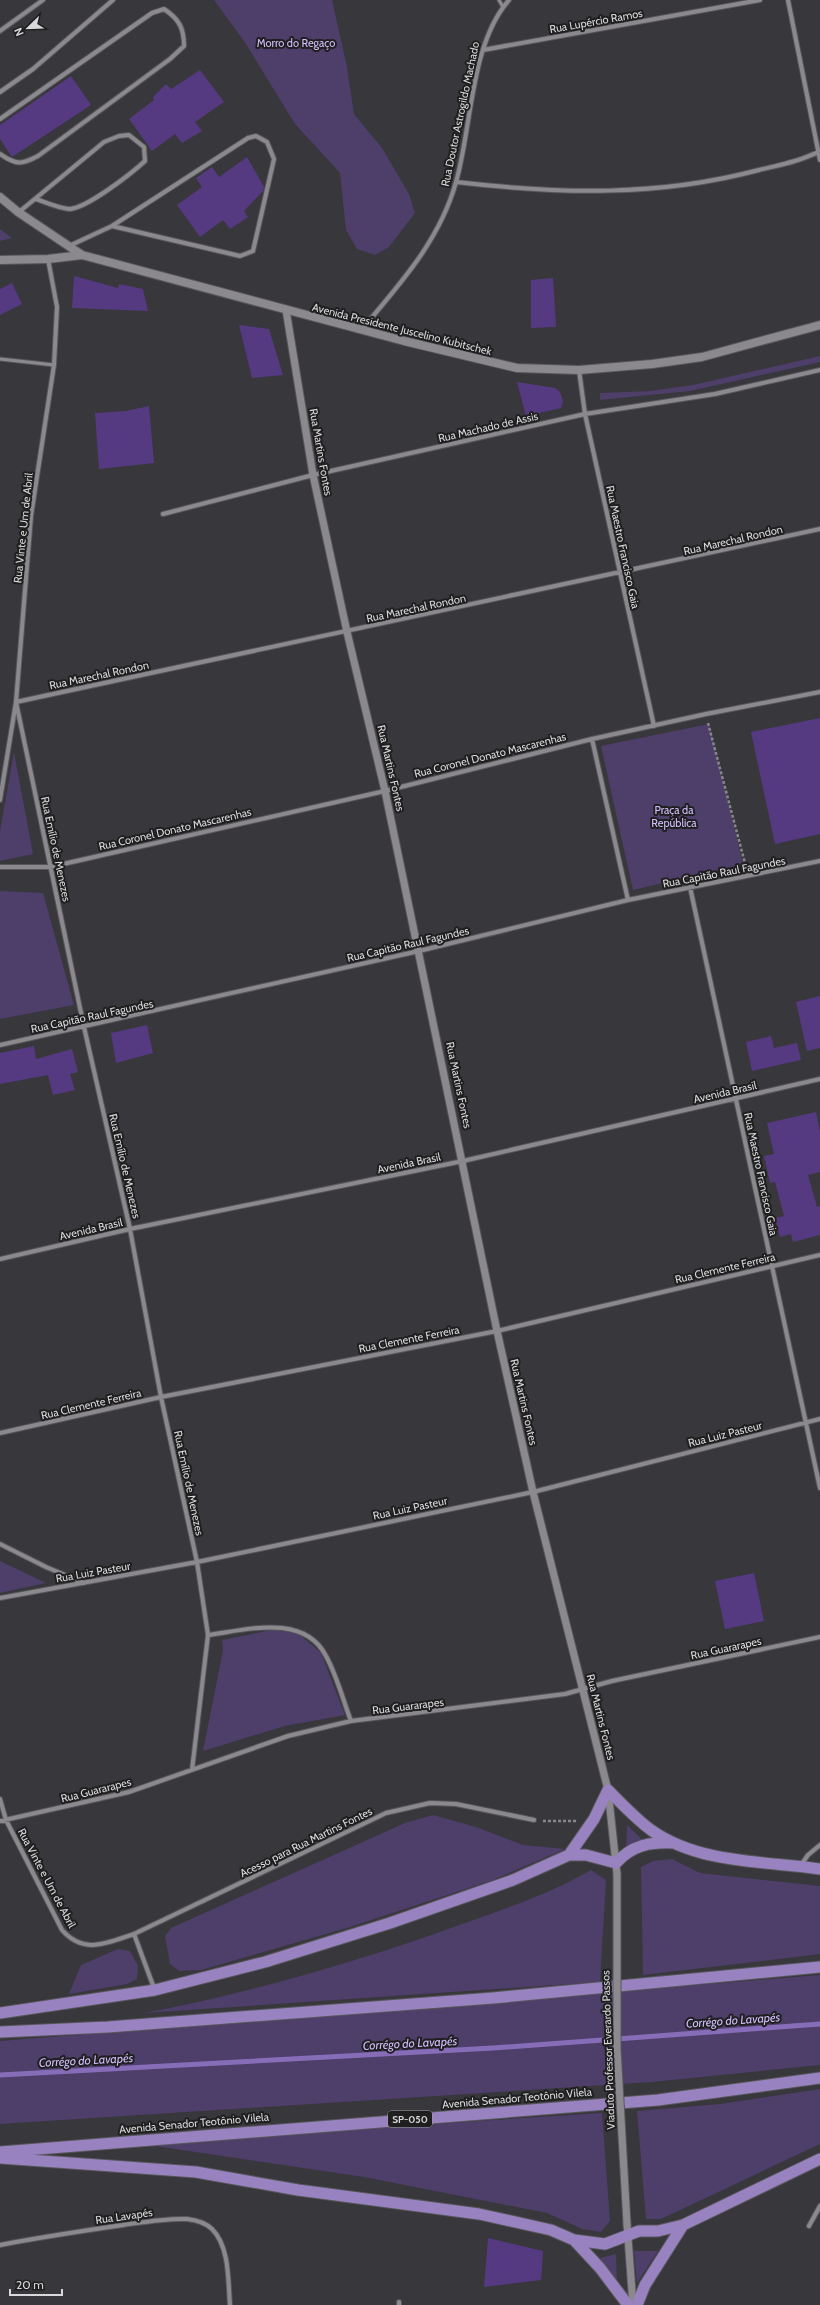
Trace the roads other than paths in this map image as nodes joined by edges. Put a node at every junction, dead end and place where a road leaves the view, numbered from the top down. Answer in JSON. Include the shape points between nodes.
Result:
{"nodes":[{"id":1,"x":43,"y":0,"type":"edge"},
{"id":2,"x":113,"y":0,"type":"edge"},
{"id":3,"x":499,"y":0,"type":"edge"},
{"id":4,"x":508,"y":0,"type":"edge"},
{"id":5,"x":760,"y":0,"type":"edge"},
{"id":6,"x":788,"y":0,"type":"edge"},
{"id":7,"x":503,"y":7,"type":"junction"},
{"id":8,"x":0,"y":31,"type":"edge"},
{"id":9,"x":483,"y":50,"type":"junction"},
{"id":10,"x":0,"y":92,"type":"edge"},
{"id":11,"x":0,"y":119,"type":"edge"},
{"id":12,"x":819,"y":152,"type":"edge"},
{"id":13,"x":0,"y":154,"type":"edge"},
{"id":14,"x":820,"y":160,"type":"edge"},
{"id":15,"x":456,"y":182,"type":"junction"},
{"id":16,"x":0,"y":197,"type":"edge"},
{"id":17,"x":36,"y":199,"type":"junction"},
{"id":18,"x":18,"y":212,"type":"junction"},
{"id":19,"x":112,"y":226,"type":"junction"},
{"id":20,"x":68,"y":246,"type":"junction"},
{"id":21,"x":82,"y":255,"type":"junction"},
{"id":22,"x":0,"y":260,"type":"edge"},
{"id":23,"x":48,"y":260,"type":"junction"},
{"id":24,"x":286,"y":310,"type":"junction"},
{"id":25,"x":820,"y":325,"type":"edge"},
{"id":26,"x":362,"y":330,"type":"junction"},
{"id":27,"x":0,"y":359,"type":"edge"},
{"id":28,"x":54,"y":365,"type":"junction"},
{"id":29,"x":579,"y":370,"type":"junction"},
{"id":30,"x":820,"y":370,"type":"edge"},
{"id":31,"x":585,"y":414,"type":"junction"},
{"id":32,"x":313,"y":475,"type":"junction"},
{"id":33,"x":163,"y":514,"type":"dead end"},
{"id":34,"x":820,"y":530,"type":"edge"},
{"id":35,"x":619,"y":574,"type":"junction"},
{"id":36,"x":347,"y":632,"type":"junction"},
{"id":37,"x":820,"y":692,"type":"edge"},
{"id":38,"x":16,"y":702,"type":"junction"},
{"id":39,"x":654,"y":726,"type":"junction"},
{"id":40,"x":592,"y":739,"type":"junction"},
{"id":41,"x":385,"y":791,"type":"junction"},
{"id":42,"x":0,"y":800,"type":"edge"},
{"id":43,"x":820,"y":861,"type":"edge"},
{"id":44,"x":0,"y":867,"type":"edge"},
{"id":45,"x":50,"y":867,"type":"junction"},
{"id":46,"x":690,"y":887,"type":"junction"},
{"id":47,"x":628,"y":900,"type":"junction"},
{"id":48,"x":419,"y":951,"type":"junction"},
{"id":49,"x":84,"y":1027,"type":"junction"},
{"id":50,"x":0,"y":1045,"type":"edge"},
{"id":51,"x":820,"y":1079,"type":"edge"},
{"id":52,"x":736,"y":1099,"type":"junction"},
{"id":53,"x":463,"y":1161,"type":"junction"},
{"id":54,"x":130,"y":1229,"type":"junction"},
{"id":55,"x":820,"y":1255,"type":"edge"},
{"id":56,"x":0,"y":1258,"type":"edge"},
{"id":57,"x":772,"y":1266,"type":"junction"},
{"id":58,"x":497,"y":1331,"type":"junction"},
{"id":59,"x":161,"y":1398,"type":"junction"},
{"id":60,"x":820,"y":1419,"type":"edge"},
{"id":61,"x":806,"y":1422,"type":"junction"},
{"id":62,"x":0,"y":1433,"type":"edge"},
{"id":63,"x":820,"y":1488,"type":"edge"},
{"id":64,"x":533,"y":1492,"type":"junction"},
{"id":65,"x":0,"y":1544,"type":"edge"},
{"id":66,"x":197,"y":1562,"type":"junction"},
{"id":67,"x":84,"y":1584,"type":"junction"},
{"id":68,"x":0,"y":1598,"type":"edge"},
{"id":69,"x":208,"y":1635,"type":"junction"},
{"id":70,"x":820,"y":1637,"type":"edge"},
{"id":71,"x":582,"y":1689,"type":"junction"},
{"id":72,"x":351,"y":1722,"type":"junction"},
{"id":73,"x":192,"y":1770,"type":"junction"},
{"id":74,"x":608,"y":1790,"type":"junction"},
{"id":75,"x":0,"y":1799,"type":"edge"},
{"id":76,"x":6,"y":1820,"type":"junction"},
{"id":77,"x":534,"y":1820,"type":"road end"},
{"id":78,"x":0,"y":1821,"type":"edge"},
{"id":79,"x":674,"y":1843,"type":"junction"},
{"id":80,"x":820,"y":1845,"type":"edge"},
{"id":81,"x":569,"y":1855,"type":"junction"},
{"id":82,"x":800,"y":1866,"type":"junction"},
{"id":83,"x":616,"y":1868,"type":"junction"},
{"id":84,"x":820,"y":1869,"type":"edge"},
{"id":85,"x":134,"y":1934,"type":"junction"},
{"id":86,"x":95,"y":1945,"type":"joint"},
{"id":87,"x":817,"y":1968,"type":"edge"},
{"id":88,"x":155,"y":1990,"type":"junction"},
{"id":89,"x":0,"y":2013,"type":"edge"},
{"id":90,"x":0,"y":2032,"type":"edge"},
{"id":91,"x":820,"y":2078,"type":"edge"},
{"id":92,"x":0,"y":2152,"type":"edge"},
{"id":93,"x":0,"y":2158,"type":"edge"},
{"id":94,"x":820,"y":2160,"type":"edge"},
{"id":95,"x":820,"y":2206,"type":"edge"},
{"id":96,"x":683,"y":2225,"type":"junction"},
{"id":97,"x":809,"y":2226,"type":"dead end"},
{"id":98,"x":628,"y":2237,"type":"junction"},
{"id":99,"x":574,"y":2240,"type":"junction"},
{"id":100,"x":0,"y":2245,"type":"edge"},
{"id":101,"x":230,"y":2305,"type":"edge"},
{"id":102,"x":628,"y":2305,"type":"edge"},
{"id":103,"x":633,"y":2305,"type":"edge"},
{"id":104,"x":637,"y":2305,"type":"edge"}],
"edges":[{"from":1,"to":8,"type":"street"},
{"from":2,"to":10,"type":"street","via":[[33,69]]},
{"from":3,"to":7,"type":"lane"},
{"from":4,"to":7,"type":"street","name":"Rua Doutor Astrogildo Machado"},
{"from":5,"to":9,"type":"street","name":"Rua Lupércio Ramos"},
{"from":6,"to":12,"type":"street"},
{"from":7,"to":9,"type":"street","name":"Rua Doutor Astrogildo Machado","via":[[487,36]]},
{"from":9,"to":15,"type":"street","name":"Rua Doutor Astrogildo Machado"},
{"from":11,"to":13,"type":"street","via":[[152,13],[164,9],[176,17],[184,32],[184,46],[170,59],[38,156],[24,163],[11,162]]},
{"from":12,"to":14,"type":"street"},
{"from":12,"to":15,"type":"street","via":[[739,176],[657,188],[599,192],[563,191]]},
{"from":15,"to":26,"type":"street","name":"Rua Doutor Astrogildo Machado","via":[[435,233],[422,256]]},
{"from":16,"to":18,"type":"main road","name":"Avenida Presidente Juscelino Kubitschek"},
{"from":17,"to":17,"type":"street","via":[[104,142],[129,135],[144,147],[145,161],[131,175],[85,203],[71,209]]},
{"from":17,"to":18,"type":"street"},
{"from":18,"to":20,"type":"main road","name":"Avenida Presidente Juscelino Kubitschek"},
{"from":19,"to":19,"type":"street","via":[[248,138],[256,136],[267,142],[274,159],[253,252],[240,256]]},
{"from":19,"to":20,"type":"street"},
{"from":20,"to":21,"type":"main road","name":"Avenida Presidente Juscelino Kubitschek"},
{"from":21,"to":23,"type":"main road"},
{"from":21,"to":24,"type":"main road","name":"Avenida Presidente Juscelino Kubitschek"},
{"from":22,"to":23,"type":"main road"},
{"from":23,"to":28,"type":"street","name":"Rua Vinte e Um de Abril","via":[[57,307]]},
{"from":24,"to":26,"type":"main road","name":"Avenida Presidente Juscelino Kubitschek"},
{"from":24,"to":32,"type":"street","name":"Rua Martins Fontes"},
{"from":25,"to":29,"type":"main road","name":"Avenida Presidente Juscelino Kubitschek","via":[[702,357]]},
{"from":26,"to":29,"type":"main road","name":"Avenida Presidente Juscelino Kubitschek","via":[[467,358],[517,368]]},
{"from":27,"to":28,"type":"lane"},
{"from":28,"to":38,"type":"street","name":"Rua Vinte e Um de Abril","via":[[31,516]]},
{"from":29,"to":31,"type":"street","name":"Rua Maestro Francisco Gaia"},
{"from":30,"to":31,"type":"street","name":"Rua Machado de Assis","via":[[715,394]]},
{"from":31,"to":32,"type":"street","name":"Rua Machado de Assis"},
{"from":31,"to":35,"type":"street","name":"Rua Maestro Francisco Gaia"},
{"from":32,"to":33,"type":"street","name":"Rua Machado de Assis"},
{"from":32,"to":36,"type":"street","name":"Rua Martins Fontes"},
{"from":34,"to":35,"type":"street","name":"Rua Marechal Rondon"},
{"from":35,"to":36,"type":"street","name":"Rua Marechal Rondon"},
{"from":35,"to":39,"type":"street","name":"Rua Maestro Francisco Gaia"},
{"from":36,"to":38,"type":"street","name":"Rua Marechal Rondon"},
{"from":36,"to":41,"type":"street","name":"Rua Martins Fontes"},
{"from":37,"to":39,"type":"street","name":"Rua Coronel Donato Mascarenhas"},
{"from":38,"to":42,"type":"street","name":"Rua Vinte e Um de Abril"},
{"from":38,"to":45,"type":"street","name":"Rua Emílio de Menezes"},
{"from":39,"to":40,"type":"street","name":"Rua Coronel Donato Mascarenhas"},
{"from":40,"to":41,"type":"street","name":"Rua Coronel Donato Mascarenhas"},
{"from":40,"to":47,"type":"street"},
{"from":41,"to":45,"type":"street","name":"Rua Coronel Donato Mascarenhas"},
{"from":41,"to":48,"type":"street","name":"Rua Martins Fontes"},
{"from":43,"to":46,"type":"street","name":"Rua Capitão Raul Fagundes"},
{"from":44,"to":45,"type":"street","name":"Rua Coronel Donato Mascarenhas"},
{"from":45,"to":49,"type":"street","name":"Rua Emílio de Menezes"},
{"from":46,"to":47,"type":"street","name":"Rua Capitão Raul Fagundes"},
{"from":46,"to":52,"type":"street","name":"Rua Maestro Francisco Gaia"},
{"from":47,"to":48,"type":"street","name":"Rua Capitão Raul Fagundes"},
{"from":48,"to":49,"type":"street","name":"Rua Capitão Raul Fagundes"},
{"from":48,"to":53,"type":"street","name":"Rua Martins Fontes"},
{"from":49,"to":50,"type":"street","name":"Rua Capitão Raul Fagundes"},
{"from":49,"to":54,"type":"street","name":"Rua Emílio de Menezes"},
{"from":51,"to":52,"type":"street","name":"Avenida Brasil"},
{"from":52,"to":53,"type":"street","name":"Avenida Brasil"},
{"from":52,"to":57,"type":"street","name":"Rua Maestro Francisco Gaia"},
{"from":53,"to":54,"type":"street","name":"Avenida Brasil"},
{"from":53,"to":58,"type":"street","name":"Rua Martins Fontes"},
{"from":54,"to":56,"type":"street","name":"Avenida Brasil"},
{"from":54,"to":59,"type":"street","name":"Rua Emílio de Menezes"},
{"from":55,"to":57,"type":"street","name":"Rua Clemente Ferreira"},
{"from":57,"to":58,"type":"street","name":"Rua Clemente Ferreira"},
{"from":57,"to":61,"type":"street","name":"Rua Maestro Francisco Gaia"},
{"from":58,"to":59,"type":"street","name":"Rua Clemente Ferreira"},
{"from":58,"to":64,"type":"street","name":"Rua Martins Fontes"},
{"from":59,"to":62,"type":"street","name":"Rua Clemente Ferreira"},
{"from":59,"to":66,"type":"street","name":"Rua Emílio de Menezes"},
{"from":60,"to":61,"type":"street","name":"Rua Luiz Pasteur"},
{"from":61,"to":63,"type":"street","name":"Rua Maestro Francisco Gaia"},
{"from":61,"to":64,"type":"street","name":"Rua Luiz Pasteur"},
{"from":64,"to":66,"type":"street","name":"Rua Luiz Pasteur"},
{"from":64,"to":71,"type":"street","name":"Rua Martins Fontes"},
{"from":65,"to":67,"type":"street"},
{"from":66,"to":67,"type":"street","name":"Rua Luiz Pasteur"},
{"from":66,"to":69,"type":"street","name":"Rua Emílio de Menezes"},
{"from":67,"to":68,"type":"street","name":"Rua Luiz Pasteur"},
{"from":69,"to":72,"type":"street","via":[[282,1627],[297,1630],[310,1637],[326,1654]]},
{"from":69,"to":73,"type":"street","name":"Rua Emílio de Menezes"},
{"from":70,"to":71,"type":"street","name":"Rua Guararapes"},
{"from":71,"to":72,"type":"street","name":"Rua Guararapes","via":[[557,1695]]},
{"from":71,"to":74,"type":"street","name":"Rua Martins Fontes"},
{"from":72,"to":73,"type":"street","name":"Rua Guararapes","via":[[288,1736]]},
{"from":73,"to":76,"type":"street","name":"Rua Guararapes","via":[[129,1792]]},
{"from":74,"to":79,"type":"highway","via":[[651,1830]]},
{"from":74,"to":81,"type":"highway","via":[[594,1819]]},
{"from":74,"to":83,"type":"street","name":"Rua Martins Fontes"},
{"from":75,"to":76,"type":"street","name":"Rua Vinte e Um de Abril"},
{"from":76,"to":78,"type":"street","name":"Rua Guararapes"},
{"from":76,"to":86,"type":"street","name":"Rua Vinte e Um de Abril","via":[[62,1930],[76,1943]]},
{"from":77,"to":85,"type":"street","name":"Acesso para Rua Martins Fontes","via":[[456,1804],[430,1803],[386,1813]]},
{"from":79,"to":82,"type":"highway","via":[[700,1853],[721,1857]]},
{"from":79,"to":83,"type":"highway","via":[[654,1842],[639,1846],[624,1854]]},
{"from":80,"to":82,"type":"street"},
{"from":81,"to":83,"type":"highway","via":[[586,1855]]},
{"from":81,"to":88,"type":"highway","via":[[512,1880],[390,1923],[265,1962]]},
{"from":82,"to":84,"type":"highway"},
{"from":83,"to":98,"type":"street","name":"Viaduto Professor Everardo Passos","bridge":true,"via":[[617,2048]]},
{"from":85,"to":86,"type":"street","name":"Acesso para Rua Martins Fontes"},
{"from":85,"to":88,"type":"street"},
{"from":87,"to":90,"type":"highway","via":[[492,1998],[108,2027]]},
{"from":88,"to":89,"type":"highway"},
{"from":91,"to":92,"type":"highway","name":"Avenida Senador Teotônio Vilela","number":"SP-050","via":[[658,2100]]},
{"from":93,"to":99,"type":"highway","via":[[196,2172],[298,2190],[479,2214],[551,2230]]},
{"from":94,"to":96,"type":"highway"},
{"from":95,"to":97,"type":"street"},
{"from":96,"to":98,"type":"highway","via":[[658,2231],[639,2231]]},
{"from":96,"to":104,"type":"highway","via":[[645,2285]]},
{"from":98,"to":99,"type":"highway","via":[[605,2244]]},
{"from":98,"to":103,"type":"street","name":"Viaduto Professor Everardo Passos"},
{"from":99,"to":102,"type":"highway","via":[[600,2268]]},
{"from":100,"to":101,"type":"street","name":"Rua Lavapés","via":[[85,2230],[188,2219],[202,2223],[218,2238],[226,2264]]}]}
